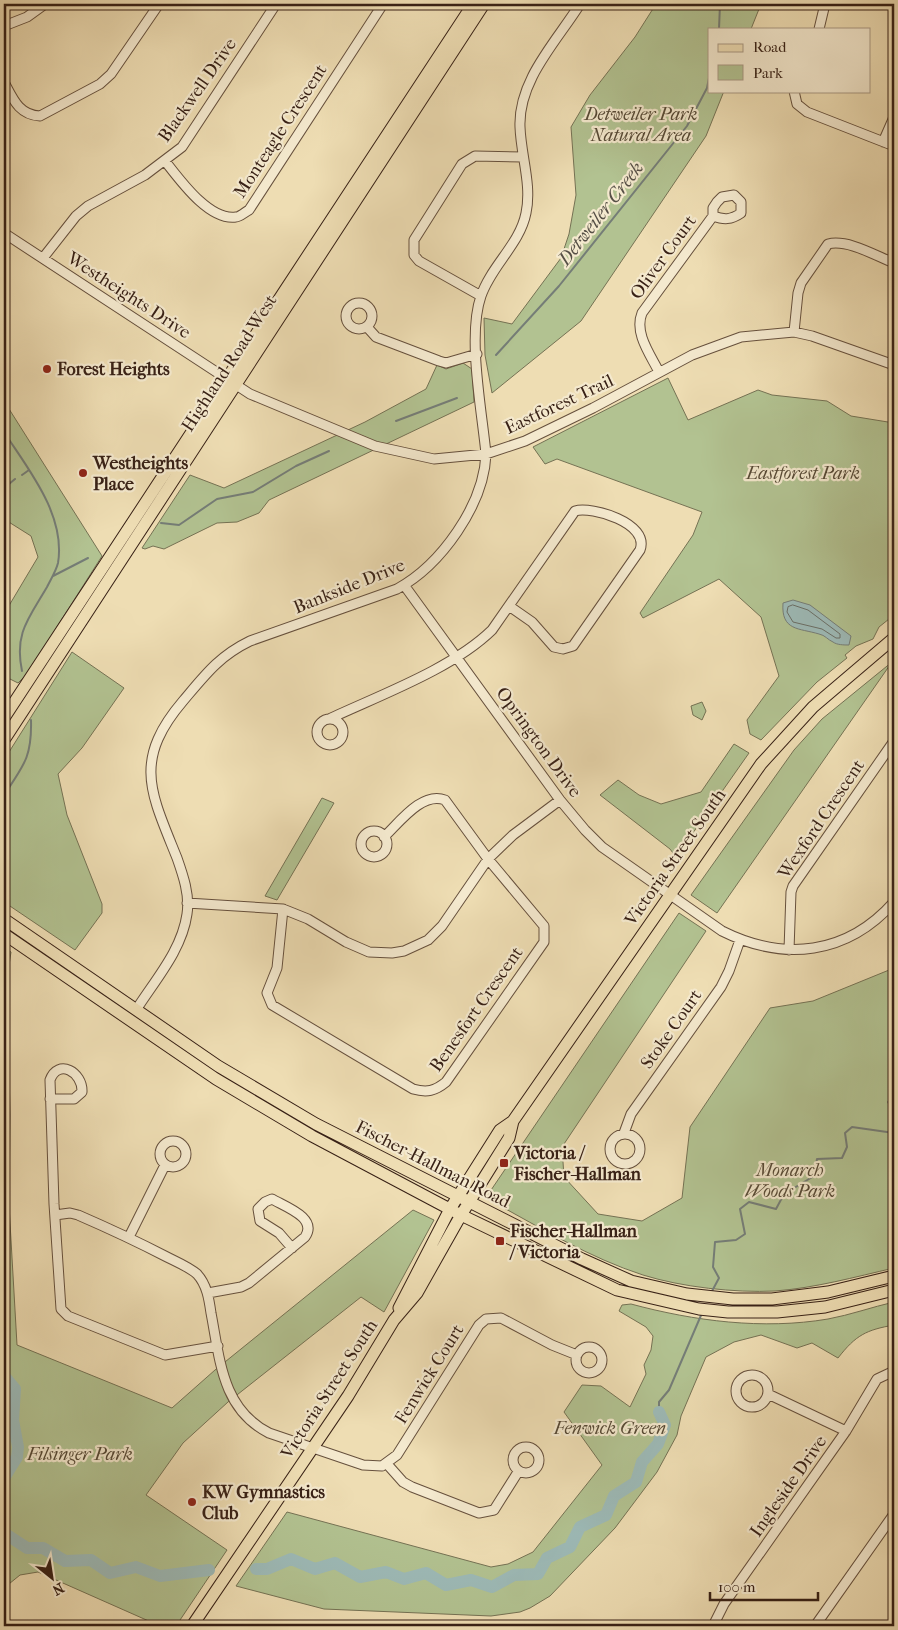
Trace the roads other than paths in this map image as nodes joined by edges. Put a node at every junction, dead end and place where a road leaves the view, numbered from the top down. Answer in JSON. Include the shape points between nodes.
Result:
{"nodes":[{"id":1,"x":45,"y":4,"type":"edge"},
{"id":2,"x":159,"y":4,"type":"edge"},
{"id":3,"x":276,"y":4,"type":"edge"},
{"id":4,"x":383,"y":4,"type":"edge"},
{"id":5,"x":473,"y":4,"type":"edge"},
{"id":6,"x":484,"y":4,"type":"edge"},
{"id":7,"x":580,"y":4,"type":"edge"},
{"id":8,"x":825,"y":4,"type":"edge"},
{"id":9,"x":4,"y":26,"type":"edge"},
{"id":10,"x":819,"y":28,"type":"edge"},
{"id":11,"x":4,"y":82,"type":"edge"},
{"id":12,"x":794,"y":92,"type":"edge"},
{"id":13,"x":894,"y":117,"type":"edge"},
{"id":14,"x":882,"y":142,"type":"junction"},
{"id":15,"x":894,"y":146,"type":"edge"},
{"id":16,"x":523,"y":157,"type":"junction"},
{"id":17,"x":165,"y":161,"type":"junction"},
{"id":18,"x":713,"y":216,"type":"dead end"},
{"id":19,"x":4,"y":232,"type":"edge"},
{"id":20,"x":43,"y":258,"type":"junction"},
{"id":21,"x":894,"y":263,"type":"edge"},
{"id":22,"x":481,"y":296,"type":"junction"},
{"id":23,"x":367,"y":327,"type":"dead end"},
{"id":24,"x":794,"y":332,"type":"junction"},
{"id":25,"x":477,"y":354,"type":"junction"},
{"id":26,"x":894,"y":365,"type":"edge"},
{"id":27,"x":659,"y":372,"type":"junction"},
{"id":28,"x":226,"y":378,"type":"junction"},
{"id":29,"x":236,"y":385,"type":"junction"},
{"id":30,"x":486,"y":454,"type":"junction"},
{"id":31,"x":404,"y":585,"type":"junction"},
{"id":32,"x":509,"y":606,"type":"junction"},
{"id":33,"x":894,"y":638,"type":"edge"},
{"id":34,"x":457,"y":658,"type":"junction"},
{"id":35,"x":4,"y":718,"type":"edge"},
{"id":36,"x":329,"y":719,"type":"dead end"},
{"id":37,"x":4,"y":740,"type":"edge"},
{"id":38,"x":894,"y":741,"type":"edge"},
{"id":39,"x":560,"y":800,"type":"junction"},
{"id":40,"x":384,"y":837,"type":"dead end"},
{"id":41,"x":488,"y":859,"type":"junction"},
{"id":42,"x":670,"y":896,"type":"junction"},
{"id":43,"x":894,"y":902,"type":"edge"},
{"id":44,"x":187,"y":903,"type":"junction"},
{"id":45,"x":284,"y":909,"type":"junction"},
{"id":46,"x":4,"y":919,"type":"edge"},
{"id":47,"x":4,"y":934,"type":"edge"},
{"id":48,"x":740,"y":940,"type":"junction"},
{"id":49,"x":789,"y":950,"type":"junction"},
{"id":50,"x":136,"y":1010,"type":"junction"},
{"id":51,"x":50,"y":1099,"type":"dead end"},
{"id":52,"x":624,"y":1133,"type":"dead end"},
{"id":53,"x":165,"y":1165,"type":"dead end"},
{"id":54,"x":464,"y":1199,"type":"junction"},
{"id":55,"x":450,"y":1209,"type":"junction"},
{"id":56,"x":56,"y":1215,"type":"junction"},
{"id":57,"x":461,"y":1215,"type":"junction"},
{"id":58,"x":129,"y":1238,"type":"junction"},
{"id":59,"x":292,"y":1248,"type":"junction"},
{"id":60,"x":894,"y":1276,"type":"edge"},
{"id":61,"x":894,"y":1290,"type":"edge"},
{"id":62,"x":208,"y":1294,"type":"junction"},
{"id":63,"x":394,"y":1320,"type":"junction"},
{"id":64,"x":218,"y":1346,"type":"junction"},
{"id":65,"x":577,"y":1355,"type":"dead end"},
{"id":66,"x":894,"y":1371,"type":"edge"},
{"id":67,"x":768,"y":1394,"type":"dead end"},
{"id":68,"x":846,"y":1431,"type":"junction"},
{"id":69,"x":312,"y":1449,"type":"junction"},
{"id":70,"x":387,"y":1464,"type":"junction"},
{"id":71,"x":518,"y":1472,"type":"dead end"},
{"id":72,"x":894,"y":1514,"type":"edge"},
{"id":73,"x":192,"y":1626,"type":"edge"},
{"id":74,"x":713,"y":1626,"type":"edge"},
{"id":75,"x":815,"y":1626,"type":"edge"}],
"edges":[{"from":1,"to":9,"type":"street","via":[[27,17]]},
{"from":2,"to":11,"type":"street","via":[[111,74],[100,84],[40,116],[31,116],[19,108]]},
{"from":3,"to":17,"type":"street","name":"Blackwell Drive","via":[[182,147]]},
{"from":4,"to":17,"type":"street","name":"Monteagle Crescent","via":[[249,210],[238,218],[214,212],[196,197]]},
{"from":5,"to":28,"type":"main road","name":"Highland Road West"},
{"from":6,"to":29,"type":"main road","name":"Highland Road West"},
{"from":7,"to":16,"type":"street","name":"Bankside Drive","via":[[526,88],[520,126]]},
{"from":8,"to":10,"type":"street"},
{"from":12,"to":14,"type":"street","via":[[797,104],[807,112]]},
{"from":13,"to":14,"type":"street"},
{"from":14,"to":15,"type":"street"},
{"from":16,"to":22,"type":"street","name":"Bankside Drive","via":[[529,198],[525,216]]},
{"from":16,"to":22,"type":"street","via":[[475,156],[468,159],[414,240],[414,255],[419,261]]},
{"from":17,"to":20,"type":"street","name":"Blackwell Drive","via":[[76,216]]},
{"from":18,"to":27,"type":"street","name":"Oliver Court","via":[[684,252],[638,323]]},
{"from":19,"to":20,"type":"street","name":"Westheights Drive"},
{"from":20,"to":28,"type":"street","name":"Westheights Drive"},
{"from":21,"to":24,"type":"street","via":[[846,245],[828,244],[801,283]]},
{"from":22,"to":25,"type":"street","name":"Bankside Drive","via":[[476,325]]},
{"from":23,"to":25,"type":"street","via":[[376,337],[446,363]]},
{"from":24,"to":26,"type":"street","name":"Eastforest Trail","via":[[828,340]]},
{"from":24,"to":27,"type":"street","name":"Eastforest Trail","via":[[756,334],[726,342]]},
{"from":25,"to":30,"type":"street","name":"Bankside Drive"},
{"from":27,"to":30,"type":"street","name":"Eastforest Trail","via":[[533,437]]},
{"from":28,"to":29,"type":"street","name":"Westheights Drive"},
{"from":28,"to":35,"type":"main road","name":"Highland Road West"},
{"from":29,"to":30,"type":"street","name":"Eastforest Trail","via":[[266,401],[375,446],[434,459]]},
{"from":29,"to":37,"type":"main road","name":"Highland Road West"},
{"from":30,"to":31,"type":"street","name":"Bankside Drive","via":[[481,488],[472,505],[427,569]]},
{"from":31,"to":34,"type":"street","name":"Oprington Drive"},
{"from":31,"to":44,"type":"street","name":"Bankside Drive","via":[[230,651],[218,660],[169,717],[155,744],[151,786],[182,871]]},
{"from":32,"to":32,"type":"street","via":[[532,622],[554,646],[563,649],[573,646],[640,550],[640,534],[631,525],[594,511],[575,511]]},
{"from":32,"to":34,"type":"street","via":[[492,630]]},
{"from":33,"to":42,"type":"main road","name":"Victoria Street South","via":[[813,707],[785,736],[761,764]]},
{"from":34,"to":36,"type":"street"},
{"from":34,"to":39,"type":"street","name":"Oprington Drive"},
{"from":38,"to":49,"type":"street","name":"Wexford Crescent","via":[[793,886]]},
{"from":39,"to":41,"type":"street","via":[[513,835]]},
{"from":39,"to":42,"type":"street","name":"Oprington Drive","via":[[602,847]]},
{"from":40,"to":41,"type":"street","name":"Benesfort Crescent","via":[[424,801],[441,798],[449,804]]},
{"from":41,"to":45,"type":"street","via":[[442,926],[428,940],[404,951],[380,953],[363,950],[308,918]]},
{"from":41,"to":45,"type":"street","name":"Benesfort Crescent","via":[[544,926],[544,942],[446,1082],[430,1091],[414,1089],[272,1005],[267,993],[277,968]]},
{"from":42,"to":48,"type":"street","name":"Oprington Drive"},
{"from":42,"to":54,"type":"main road","name":"Victoria Street South","via":[[513,1121],[509,1138]]},
{"from":43,"to":49,"type":"street","name":"Oprington Drive","via":[[876,921],[840,942]]},
{"from":44,"to":45,"type":"street"},
{"from":44,"to":50,"type":"street","name":"Bankside Drive","via":[[176,949]]},
{"from":46,"to":50,"type":"main road","name":"Fischer-Hallman Road"},
{"from":47,"to":55,"type":"main road","name":"Fischer-Hallman Road","via":[[216,1079],[312,1136]]},
{"from":48,"to":49,"type":"street","name":"Oprington Drive"},
{"from":48,"to":52,"type":"street","name":"Stoke Court","via":[[721,987],[631,1114]]},
{"from":50,"to":54,"type":"main road","name":"Fischer-Hallman Road","via":[[218,1066],[316,1124]]},
{"from":51,"to":56,"type":"street"},
{"from":53,"to":58,"type":"street"},
{"from":54,"to":55,"type":"main road","name":"Victoria Street South"},
{"from":54,"to":57,"type":"main road","name":"Victoria Street South"},
{"from":54,"to":60,"type":"main road","name":"Fischer-Hallman Road","via":[[612,1273],[687,1294],[733,1299],[807,1296]]},
{"from":55,"to":57,"type":"main road","name":"Fischer-Hallman Road"},
{"from":55,"to":63,"type":"main road","name":"Victoria Street South"},
{"from":56,"to":58,"type":"street","via":[[78,1215]]},
{"from":56,"to":64,"type":"street","via":[[60,1304],[64,1313],[165,1355]]},
{"from":57,"to":61,"type":"main road","name":"Fischer-Hallman Road","via":[[617,1290],[682,1306],[728,1312],[796,1311]]},
{"from":57,"to":63,"type":"main road","name":"Victoria Street South","via":[[417,1293]]},
{"from":58,"to":62,"type":"street","via":[[191,1270]]},
{"from":59,"to":59,"type":"street","via":[[309,1232],[309,1224],[305,1218],[272,1199],[265,1202],[258,1210],[260,1221],[279,1233]]},
{"from":59,"to":62,"type":"street","via":[[249,1283]]},
{"from":62,"to":64,"type":"street"},
{"from":63,"to":69,"type":"main road","name":"Victoria Street South"},
{"from":64,"to":69,"type":"street","via":[[224,1379],[233,1401],[247,1418],[269,1434]]},
{"from":65,"to":70,"type":"street","name":"Fenwick Court","via":[[501,1318],[486,1319],[479,1325],[397,1455]]},
{"from":66,"to":68,"type":"street","name":"Ingleside Drive","via":[[878,1379]]},
{"from":67,"to":68,"type":"street"},
{"from":68,"to":74,"type":"street","name":"Ingleside Drive","via":[[724,1604]]},
{"from":69,"to":70,"type":"street","via":[[363,1465],[376,1467]]},
{"from":69,"to":73,"type":"main road","name":"Victoria Street South"},
{"from":70,"to":71,"type":"street","via":[[412,1487],[479,1514],[494,1510]]},
{"from":72,"to":75,"type":"street"}]}
